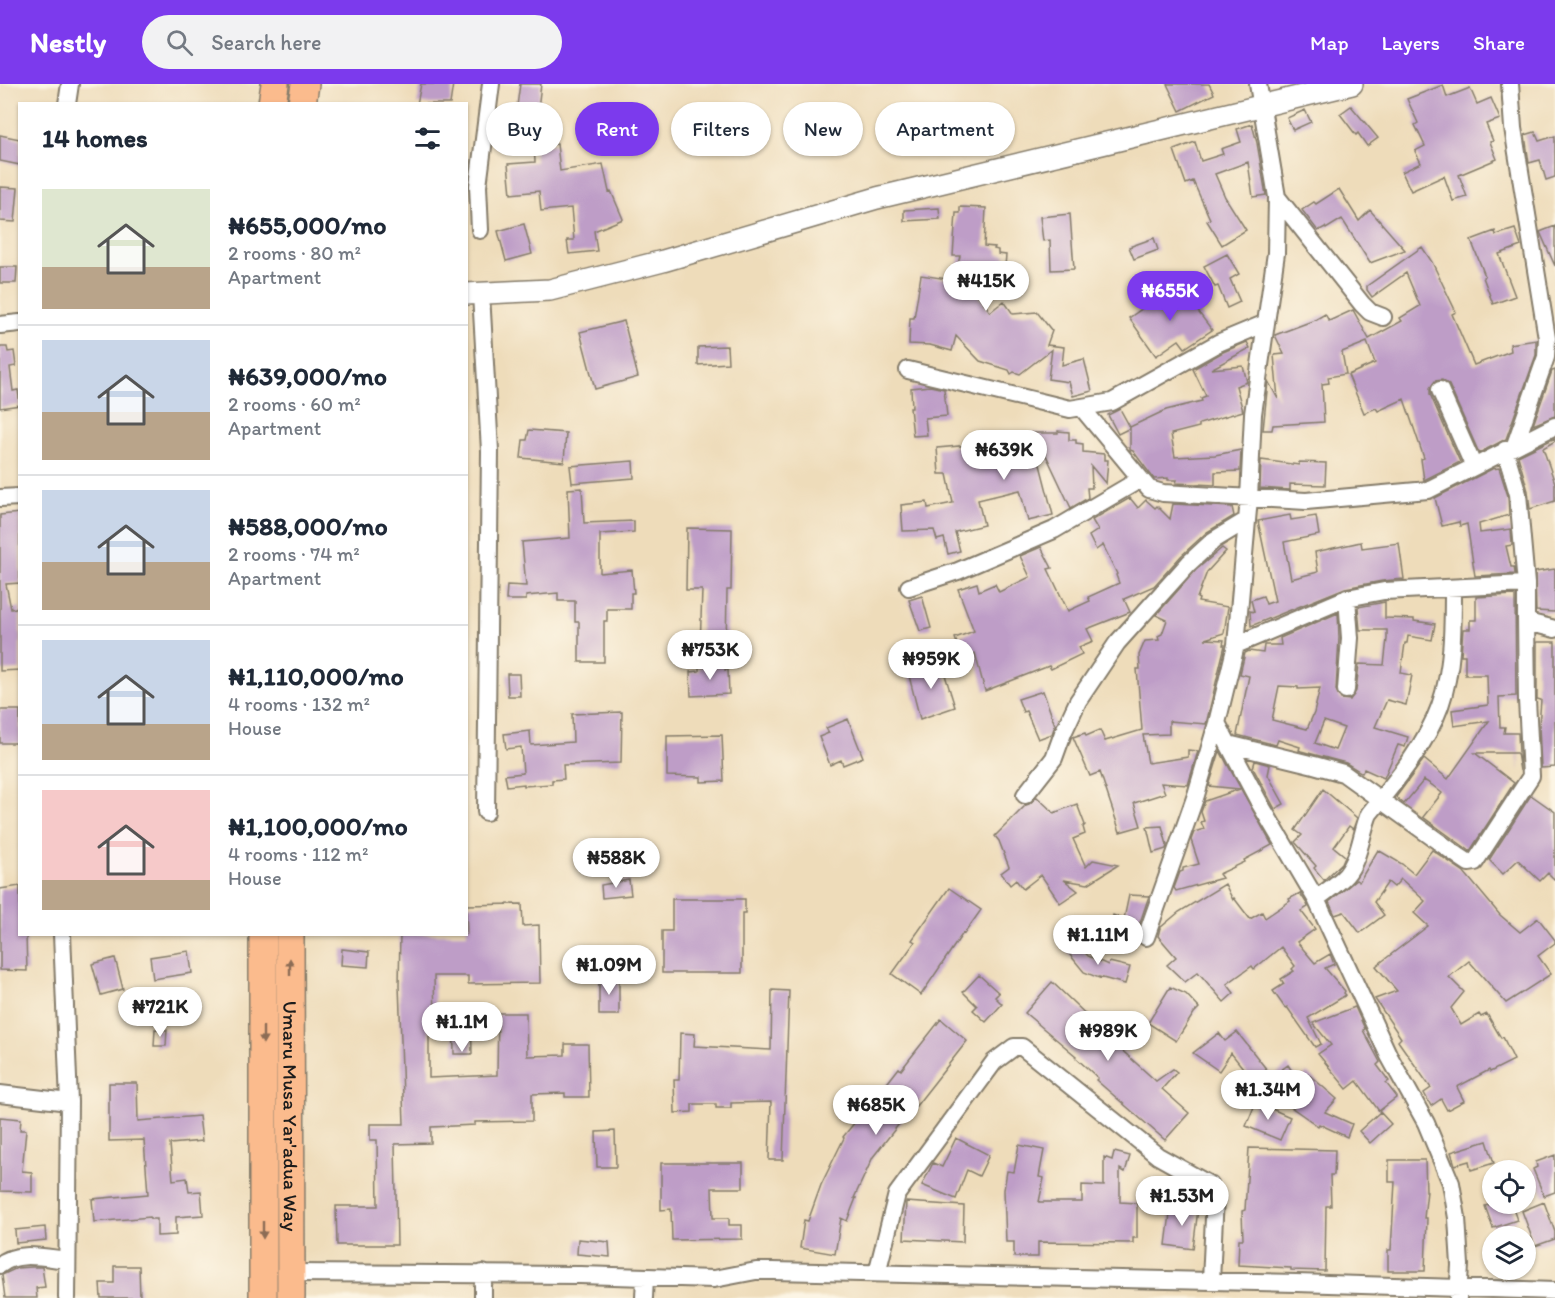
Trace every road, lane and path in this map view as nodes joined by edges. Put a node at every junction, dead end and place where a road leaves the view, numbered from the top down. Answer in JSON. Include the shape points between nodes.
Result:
{"nodes":[{"id":1,"x":70,"y":84,"type":"edge"},
{"id":2,"x":275,"y":84,"type":"edge"},
{"id":3,"x":305,"y":84,"type":"edge"},
{"id":4,"x":491,"y":84,"type":"edge"},
{"id":5,"x":1258,"y":84,"type":"edge"},
{"id":6,"x":1352,"y":84,"type":"edge"},
{"id":7,"x":1510,"y":84,"type":"edge"},
{"id":8,"x":67,"y":102,"type":"edge"},
{"id":9,"x":272,"y":102,"type":"edge"},
{"id":10,"x":302,"y":102,"type":"edge"},
{"id":11,"x":1263,"y":105,"type":"junction"},
{"id":12,"x":1277,"y":197,"type":"junction"},
{"id":13,"x":480,"y":230,"type":"dead end"},
{"id":14,"x":474,"y":294,"type":"edge"},
{"id":15,"x":1383,"y":316,"type":"dead end"},
{"id":16,"x":18,"y":323,"type":"edge"},
{"id":17,"x":1266,"y":323,"type":"junction"},
{"id":18,"x":0,"y":325,"type":"edge"},
{"id":19,"x":1551,"y":363,"type":"edge"},
{"id":20,"x":908,"y":370,"type":"dead end"},
{"id":21,"x":1440,"y":390,"type":"dead end"},
{"id":22,"x":1082,"y":408,"type":"junction"},
{"id":23,"x":1555,"y":426,"type":"edge"},
{"id":24,"x":1510,"y":447,"type":"junction"},
{"id":25,"x":1474,"y":467,"type":"junction"},
{"id":26,"x":1139,"y":480,"type":"junction"},
{"id":27,"x":18,"y":496,"type":"edge"},
{"id":28,"x":0,"y":498,"type":"edge"},
{"id":29,"x":1249,"y":498,"type":"junction"},
{"id":30,"x":1247,"y":520,"type":"junction"},
{"id":31,"x":1526,"y":584,"type":"junction"},
{"id":32,"x":909,"y":587,"type":"dead end"},
{"id":33,"x":1453,"y":588,"type":"junction"},
{"id":34,"x":1347,"y":598,"type":"junction"},
{"id":35,"x":1526,"y":618,"type":"junction"},
{"id":36,"x":1555,"y":628,"type":"edge"},
{"id":37,"x":1236,"y":645,"type":"junction"},
{"id":38,"x":1346,"y":690,"type":"dead end"},
{"id":39,"x":1217,"y":723,"type":"junction"},
{"id":40,"x":1228,"y":744,"type":"junction"},
{"id":41,"x":1025,"y":795,"type":"dead end"},
{"id":42,"x":1379,"y":801,"type":"junction"},
{"id":43,"x":486,"y":812,"type":"dead end"},
{"id":44,"x":1316,"y":899,"type":"junction"},
{"id":45,"x":62,"y":936,"type":"edge"},
{"id":46,"x":263,"y":936,"type":"edge"},
{"id":47,"x":290,"y":936,"type":"edge"},
{"id":48,"x":1146,"y":937,"type":"dead end"},
{"id":49,"x":0,"y":1094,"type":"edge"},
{"id":50,"x":69,"y":1102,"type":"junction"},
{"id":51,"x":67,"y":1260,"type":"junction"},
{"id":52,"x":0,"y":1265,"type":"edge"},
{"id":53,"x":483,"y":1273,"type":"junction"},
{"id":54,"x":877,"y":1273,"type":"junction"},
{"id":55,"x":645,"y":1277,"type":"junction"},
{"id":56,"x":1211,"y":1281,"type":"junction"},
{"id":57,"x":291,"y":1285,"type":"edge"},
{"id":58,"x":1249,"y":1290,"type":"edge"},
{"id":59,"x":1555,"y":1292,"type":"edge"},
{"id":60,"x":1458,"y":1293,"type":"edge"},
{"id":61,"x":67,"y":1298,"type":"edge"},
{"id":62,"x":263,"y":1298,"type":"edge"},
{"id":63,"x":483,"y":1298,"type":"edge"},
{"id":64,"x":644,"y":1298,"type":"edge"}],
"edges":[{"from":1,"to":8,"type":"street"},
{"from":2,"to":9,"type":"main road"},
{"from":3,"to":10,"type":"main road"},
{"from":4,"to":13,"type":"street","via":[[478,186]]},
{"from":5,"to":11,"type":"street"},
{"from":6,"to":11,"type":"street"},
{"from":7,"to":19,"type":"street"},
{"from":11,"to":12,"type":"street"},
{"from":11,"to":14,"type":"street","via":[[877,198],[550,290]]},
{"from":12,"to":15,"type":"street","via":[[1362,304]]},
{"from":12,"to":17,"type":"street","via":[[1276,253]]},
{"from":14,"to":43,"type":"street","via":[[490,451]]},
{"from":16,"to":18,"type":"street"},
{"from":17,"to":22,"type":"street","via":[[1218,343],[1112,402]]},
{"from":17,"to":29,"type":"street","via":[[1253,414]]},
{"from":19,"to":24,"type":"street"},
{"from":20,"to":22,"type":"street","via":[[1070,409]]},
{"from":21,"to":25,"type":"street"},
{"from":22,"to":26,"type":"street"},
{"from":23,"to":24,"type":"street"},
{"from":24,"to":25,"type":"street"},
{"from":24,"to":31,"type":"street"},
{"from":25,"to":29,"type":"street","via":[[1428,489],[1306,501]]},
{"from":26,"to":29,"type":"street","via":[[1162,493]]},
{"from":26,"to":32,"type":"street","via":[[1054,530],[958,571]]},
{"from":27,"to":28,"type":"street"},
{"from":29,"to":30,"type":"street"},
{"from":30,"to":37,"type":"street"},
{"from":30,"to":41,"type":"street","via":[[1214,540],[1189,563],[1117,644],[1078,701],[1054,758]]},
{"from":31,"to":33,"type":"street"},
{"from":31,"to":35,"type":"street"},
{"from":33,"to":34,"type":"street","via":[[1384,591]]},
{"from":33,"to":42,"type":"street","via":[[1452,643],[1440,706],[1422,742]]},
{"from":34,"to":37,"type":"street"},
{"from":34,"to":38,"type":"street","via":[[1350,638]]},
{"from":35,"to":36,"type":"street","via":[[1531,623]]},
{"from":35,"to":42,"type":"street","via":[[1531,776],[1475,862],[1469,863]]},
{"from":37,"to":39,"type":"street"},
{"from":39,"to":40,"type":"street"},
{"from":39,"to":48,"type":"street"},
{"from":40,"to":42,"type":"street","via":[[1333,770]]},
{"from":40,"to":44,"type":"street"},
{"from":42,"to":44,"type":"street","via":[[1363,827],[1360,846],[1346,875]]},
{"from":44,"to":60,"type":"street","via":[[1389,1056],[1426,1123],[1451,1183],[1460,1265]]},
{"from":45,"to":50,"type":"street"},
{"from":46,"to":62,"type":"main road","name":"Umaru Musa Yar'adua Way","one_way":true},
{"from":57,"to":47,"type":"main road","name":"Umaru Musa Yar'adua Way","one_way":true},
{"from":49,"to":50,"type":"street"},
{"from":50,"to":51,"type":"street"},
{"from":51,"to":52,"type":"street","via":[[16,1257]]},
{"from":51,"to":61,"type":"street"},
{"from":53,"to":55,"type":"street"},
{"from":53,"to":57,"type":"street"},
{"from":53,"to":63,"type":"street"},
{"from":54,"to":55,"type":"street","via":[[756,1271],[714,1279]]},
{"from":54,"to":56,"type":"street"},
{"from":54,"to":56,"type":"street","via":[[897,1194],[994,1062],[1014,1047],[1022,1047],[1158,1156],[1210,1185],[1215,1196]]},
{"from":55,"to":64,"type":"street"},
{"from":56,"to":58,"type":"street"},
{"from":58,"to":60,"type":"street"},
{"from":59,"to":60,"type":"street"}]}
